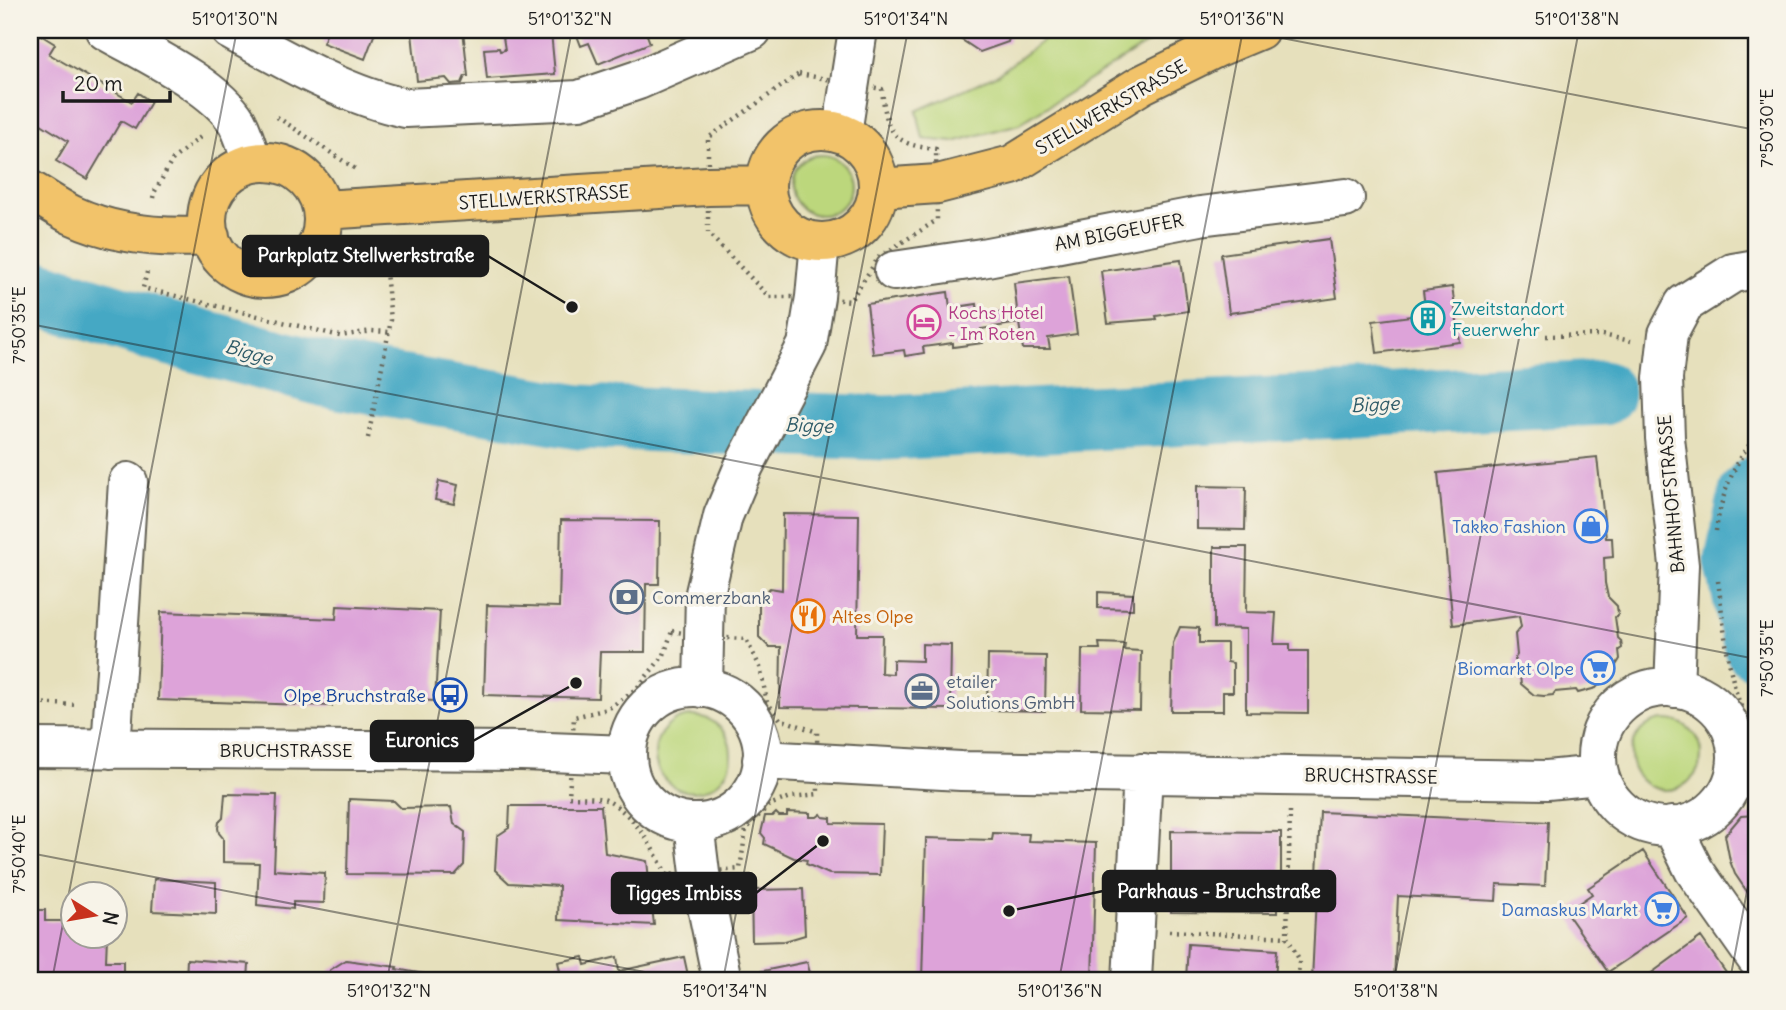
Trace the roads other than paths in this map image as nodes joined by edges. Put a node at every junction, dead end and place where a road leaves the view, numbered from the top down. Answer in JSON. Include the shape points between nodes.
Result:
{"nodes":[{"id":1,"x":105,"y":30,"type":"edge"},
{"id":2,"x":230,"y":30,"type":"edge"},
{"id":3,"x":752,"y":30,"type":"edge"},
{"id":4,"x":858,"y":30,"type":"edge"},
{"id":5,"x":1259,"y":30,"type":"edge"},
{"id":6,"x":842,"y":133,"type":"junction"},
{"id":7,"x":252,"y":163,"type":"junction"},
{"id":8,"x":766,"y":185,"type":"junction"},
{"id":9,"x":878,"y":188,"type":"junction"},
{"id":10,"x":30,"y":190,"type":"edge"},
{"id":11,"x":1345,"y":198,"type":"dead end"},
{"id":12,"x":323,"y":210,"type":"junction"},
{"id":13,"x":210,"y":236,"type":"junction"},
{"id":14,"x":820,"y":242,"type":"junction"},
{"id":15,"x":1756,"y":269,"type":"edge"},
{"id":16,"x":894,"y":271,"type":"dead end"},
{"id":17,"x":128,"y":482,"type":"dead end"},
{"id":18,"x":703,"y":688,"type":"junction"},
{"id":19,"x":1674,"y":688,"type":"junction"},
{"id":20,"x":30,"y":748,"type":"edge"},
{"id":21,"x":111,"y":750,"type":"junction"},
{"id":22,"x":626,"y":755,"type":"junction"},
{"id":23,"x":762,"y":760,"type":"junction"},
{"id":24,"x":1746,"y":769,"type":"edge"},
{"id":25,"x":1143,"y":773,"type":"junction"},
{"id":26,"x":1599,"y":775,"type":"junction"},
{"id":27,"x":694,"y":824,"type":"junction"},
{"id":28,"x":1672,"y":826,"type":"junction"},
{"id":29,"x":1756,"y":958,"type":"edge"},
{"id":30,"x":722,"y":980,"type":"edge"},
{"id":31,"x":1132,"y":980,"type":"edge"}],
"edges":[{"from":1,"to":7,"type":"street","via":[[218,99],[236,121]]},
{"from":2,"to":3,"type":"street","via":[[290,63],[384,104],[406,108],[579,100],[638,80]]},
{"from":4,"to":6,"type":"street"},
{"from":5,"to":9,"type":"main road","name":"STELLWERKSTRASSE","via":[[1142,85],[1012,165],[937,184]]},
{"from":6,"to":8,"type":"main road","via":[[807,131],[790,139],[777,151]]},
{"from":6,"to":9,"type":"main road","via":[[873,161]]},
{"from":7,"to":12,"type":"main road","via":[[291,167],[306,178]]},
{"from":7,"to":13,"type":"main road","via":[[237,168],[212,194],[207,212]]},
{"from":8,"to":12,"type":"main road","name":"STELLWERKSTRASSE"},
{"from":8,"to":14,"type":"main road","via":[[768,203],[788,231]]},
{"from":9,"to":14,"type":"main road","via":[[875,205],[854,233]]},
{"from":10,"to":13,"type":"main road","via":[[73,215],[129,233]]},
{"from":11,"to":16,"type":"street","name":"AM BIGGEUFER","via":[[1200,216]]},
{"from":12,"to":13,"type":"main road","via":[[323,230],[316,249],[286,274],[246,275],[215,251]]},
{"from":14,"to":18,"type":"street","via":[[807,345],[723,516],[705,593]]},
{"from":15,"to":19,"type":"street","name":"BAHNHOFSTRASSE","via":[[1733,273],[1684,304],[1668,334],[1663,379],[1665,438],[1679,565]]},
{"from":17,"to":21,"type":"street"},
{"from":18,"to":22,"type":"street","via":[[680,689],[659,697],[642,712],[630,732]]},
{"from":18,"to":23,"type":"street","via":[[740,704],[761,739]]},
{"from":19,"to":24,"type":"street","via":[[1694,691],[1723,714]]},
{"from":19,"to":26,"type":"street","via":[[1655,688],[1632,696],[1614,710],[1602,730],[1597,752]]},
{"from":20,"to":21,"type":"street","name":"BRUCHSTRASSE"},
{"from":21,"to":22,"type":"street","name":"BRUCHSTRASSE"},
{"from":22,"to":27,"type":"street","via":[[639,795],[654,810]]},
{"from":23,"to":25,"type":"street","name":"BRUCHSTRASSE","via":[[961,771]]},
{"from":23,"to":27,"type":"street","via":[[748,798],[715,821]]},
{"from":24,"to":28,"type":"street","via":[[1714,808],[1694,821]]},
{"from":25,"to":26,"type":"street","name":"BRUCHSTRASSE","via":[[1546,780]]},
{"from":25,"to":31,"type":"street"},
{"from":26,"to":28,"type":"street","via":[[1626,814],[1648,824]]},
{"from":27,"to":30,"type":"street"},
{"from":28,"to":29,"type":"street","via":[[1694,870]]}]}
